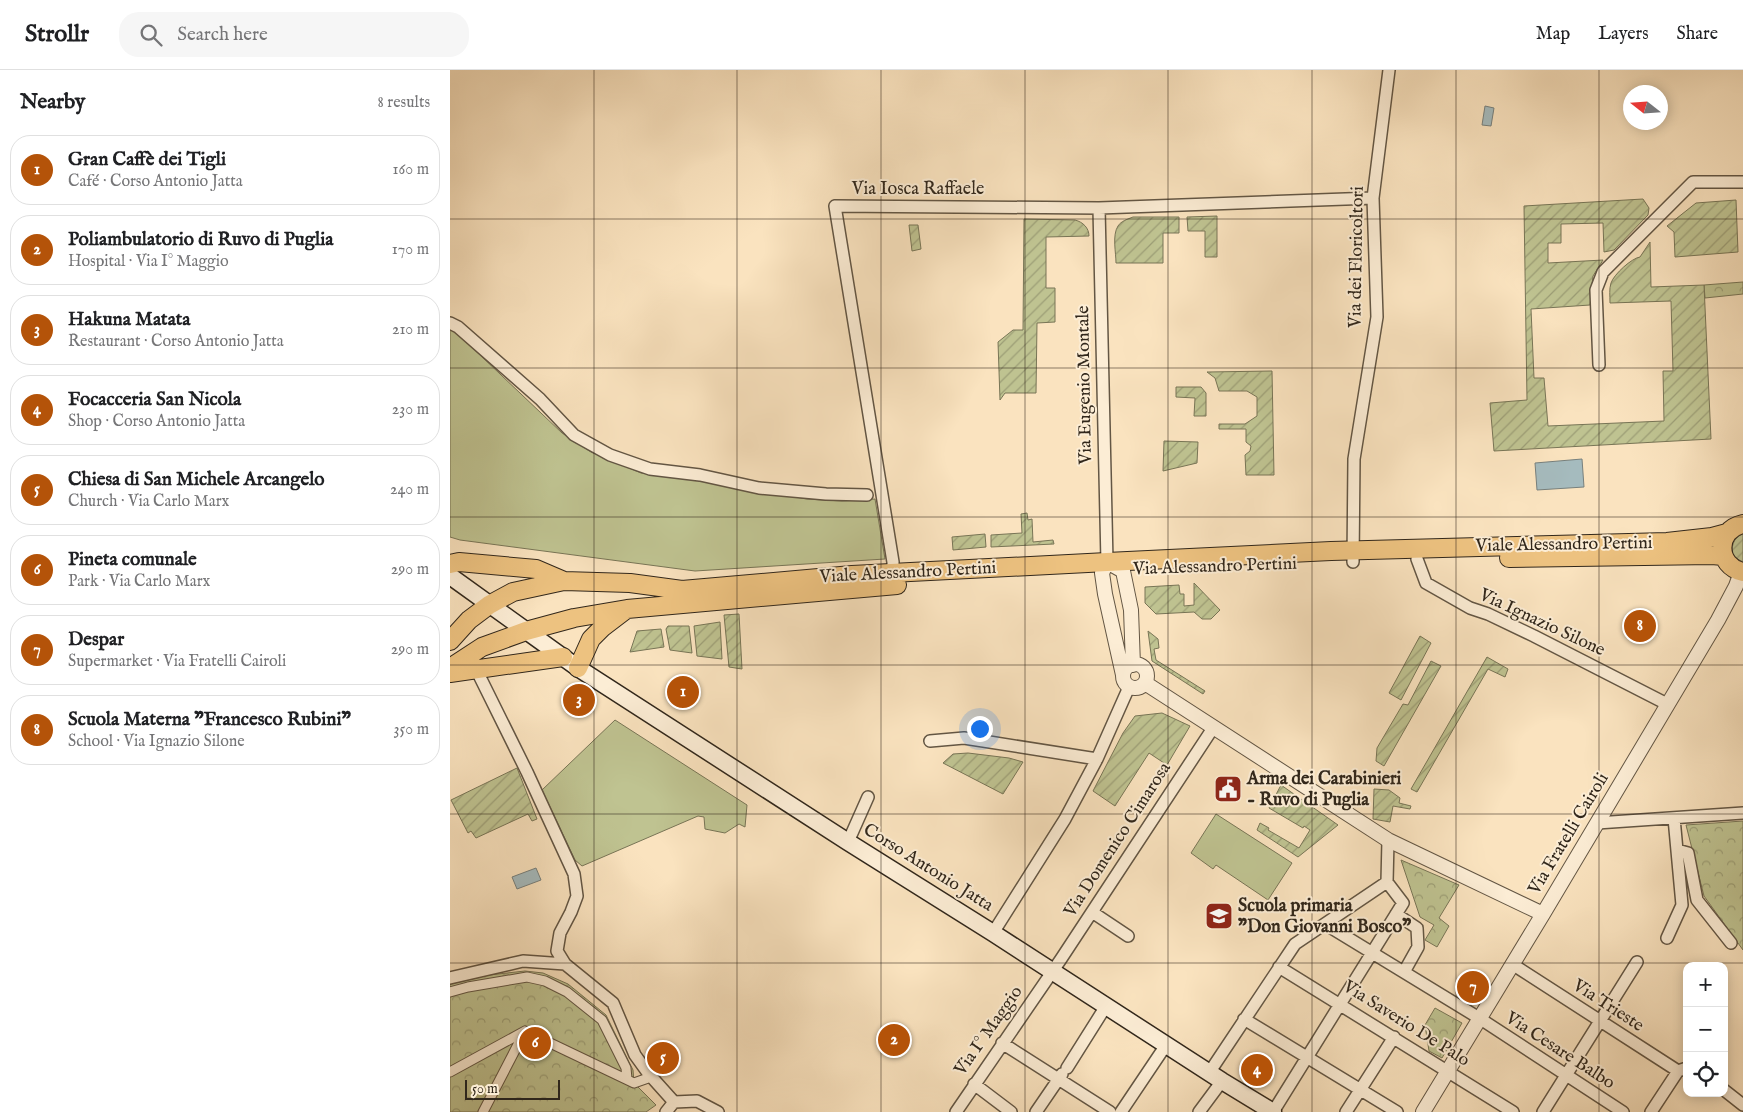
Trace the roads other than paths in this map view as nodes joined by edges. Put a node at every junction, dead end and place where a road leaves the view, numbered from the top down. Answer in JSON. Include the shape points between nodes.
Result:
{"nodes":[{"id":1,"x":1389,"y":70,"type":"edge"},
{"id":2,"x":1743,"y":182,"type":"edge"},
{"id":3,"x":1373,"y":198,"type":"junction"},
{"id":4,"x":1099,"y":208,"type":"junction"},
{"id":5,"x":450,"y":323,"type":"edge"},
{"id":6,"x":1599,"y":365,"type":"dead end"},
{"id":7,"x":867,"y":495,"type":"dead end"},
{"id":8,"x":1743,"y":524,"type":"edge"},
{"id":9,"x":1726,"y":533,"type":"junction"},
{"id":10,"x":1353,"y":548,"type":"junction"},
{"id":11,"x":1406,"y":556,"type":"junction"},
{"id":12,"x":1723,"y":556,"type":"junction"},
{"id":13,"x":1329,"y":557,"type":"junction"},
{"id":14,"x":450,"y":564,"type":"edge"},
{"id":15,"x":1104,"y":567,"type":"junction"},
{"id":16,"x":1123,"y":571,"type":"junction"},
{"id":17,"x":1742,"y":572,"type":"edge"},
{"id":18,"x":893,"y":574,"type":"junction"},
{"id":19,"x":450,"y":576,"type":"edge"},
{"id":20,"x":564,"y":581,"type":"junction"},
{"id":21,"x":489,"y":604,"type":"junction"},
{"id":22,"x":627,"y":609,"type":"junction"},
{"id":23,"x":526,"y":631,"type":"junction"},
{"id":24,"x":450,"y":641,"type":"edge"},
{"id":25,"x":563,"y":657,"type":"junction"},
{"id":26,"x":450,"y":668,"type":"edge"},
{"id":27,"x":578,"y":668,"type":"junction"},
{"id":28,"x":476,"y":669,"type":"junction"},
{"id":29,"x":450,"y":673,"type":"edge"},
{"id":30,"x":1129,"y":675,"type":"junction"},
{"id":31,"x":1145,"y":683,"type":"junction"},
{"id":32,"x":1667,"y":704,"type":"junction"},
{"id":33,"x":1213,"y":728,"type":"junction"},
{"id":34,"x":930,"y":741,"type":"dead end"},
{"id":35,"x":1097,"y":759,"type":"junction"},
{"id":36,"x":868,"y":796,"type":"dead end"},
{"id":37,"x":1743,"y":814,"type":"edge"},
{"id":38,"x":1674,"y":818,"type":"junction"},
{"id":39,"x":1597,"y":823,"type":"junction"},
{"id":40,"x":1388,"y":840,"type":"junction"},
{"id":41,"x":848,"y":842,"type":"junction"},
{"id":42,"x":1677,"y":850,"type":"junction"},
{"id":43,"x":1387,"y":882,"type":"junction"},
{"id":44,"x":1092,"y":912,"type":"junction"},
{"id":45,"x":1396,"y":914,"type":"junction"},
{"id":46,"x":1543,"y":914,"type":"junction"},
{"id":47,"x":1325,"y":924,"type":"junction"},
{"id":48,"x":994,"y":933,"type":"junction"},
{"id":49,"x":1128,"y":936,"type":"dead end"},
{"id":50,"x":1667,"y":938,"type":"dead end"},
{"id":51,"x":1731,"y":943,"type":"dead end"},
{"id":52,"x":1372,"y":952,"type":"junction"},
{"id":53,"x":1637,"y":962,"type":"dead end"},
{"id":54,"x":565,"y":964,"type":"junction"},
{"id":55,"x":1512,"y":964,"type":"junction"},
{"id":56,"x":1279,"y":967,"type":"junction"},
{"id":57,"x":1053,"y":971,"type":"junction"},
{"id":58,"x":1404,"y":972,"type":"junction"},
{"id":59,"x":450,"y":978,"type":"edge"},
{"id":60,"x":450,"y":992,"type":"edge"},
{"id":61,"x":1340,"y":1004,"type":"junction"},
{"id":62,"x":1106,"y":1006,"type":"junction"},
{"id":63,"x":1479,"y":1018,"type":"junction"},
{"id":64,"x":1244,"y":1019,"type":"junction"},
{"id":65,"x":1600,"y":1022,"type":"junction"},
{"id":66,"x":525,"y":1031,"type":"junction"},
{"id":67,"x":1394,"y":1037,"type":"junction"},
{"id":68,"x":1002,"y":1043,"type":"junction"},
{"id":69,"x":1166,"y":1045,"type":"junction"},
{"id":70,"x":1307,"y":1057,"type":"junction"},
{"id":71,"x":1682,"y":1070,"type":"edge"},
{"id":72,"x":1448,"y":1071,"type":"junction"},
{"id":73,"x":450,"y":1072,"type":"edge"},
{"id":74,"x":1063,"y":1073,"type":"junction"},
{"id":75,"x":1566,"y":1076,"type":"junction"},
{"id":76,"x":651,"y":1077,"type":"junction"},
{"id":77,"x":1216,"y":1077,"type":"junction"},
{"id":78,"x":627,"y":1079,"type":"junction"},
{"id":79,"x":974,"y":1084,"type":"junction"},
{"id":80,"x":1360,"y":1090,"type":"junction"},
{"id":81,"x":1728,"y":1093,"type":"edge"},
{"id":82,"x":674,"y":1102,"type":"junction"},
{"id":83,"x":1743,"y":1105,"type":"edge"},
{"id":84,"x":483,"y":1112,"type":"edge"},
{"id":85,"x":666,"y":1112,"type":"edge"},
{"id":86,"x":718,"y":1112,"type":"edge"},
{"id":87,"x":956,"y":1112,"type":"edge"},
{"id":88,"x":1011,"y":1112,"type":"edge"},
{"id":89,"x":1036,"y":1112,"type":"edge"},
{"id":90,"x":1110,"y":1112,"type":"edge"},
{"id":91,"x":1121,"y":1112,"type":"edge"},
{"id":92,"x":1199,"y":1112,"type":"edge"},
{"id":93,"x":1273,"y":1112,"type":"edge"},
{"id":94,"x":1346,"y":1112,"type":"edge"},
{"id":95,"x":1397,"y":1112,"type":"edge"},
{"id":96,"x":1423,"y":1112,"type":"edge"},
{"id":97,"x":1513,"y":1112,"type":"edge"},
{"id":98,"x":1543,"y":1112,"type":"edge"},
{"id":99,"x":1622,"y":1112,"type":"edge"},
{"id":100,"x":1651,"y":1112,"type":"edge"}],
"edges":[{"from":1,"to":3,"type":"street","name":"Via dei Floricoltori"},
{"from":2,"to":6,"type":"street","via":[[1693,182],[1603,272],[1596,290]]},
{"from":3,"to":4,"type":"street","name":"Via Iosca Raffaele"},
{"from":3,"to":10,"type":"street","name":"Via dei Floricoltori","via":[[1377,317],[1354,459]]},
{"from":4,"to":15,"type":"street","name":"Via Eugenio Montale"},
{"from":4,"to":18,"type":"street","name":"Via Iosca Raffaele","via":[[835,206]]},
{"from":5,"to":7,"type":"street","via":[[540,399],[574,435],[610,455],[650,468],[759,488]]},
{"from":8,"to":9,"type":"main road","name":"Viale Alessandro Pertini"},
{"from":9,"to":11,"type":"main road","name":"Viale Alessandro Pertini","via":[[1667,542]]},
{"from":9,"to":12,"type":"main road"},
{"from":10,"to":11,"type":"main road"},
{"from":10,"to":13,"type":"main road"},
{"from":11,"to":12,"type":"main road"},
{"from":11,"to":32,"type":"street","name":"Via Ignazio Silone","via":[[1426,583],[1470,608],[1534,636]]},
{"from":12,"to":17,"type":"main road","via":[[1727,564]]},
{"from":13,"to":15,"type":"main road","name":"Viale Alessandro Pertini"},
{"from":13,"to":16,"type":"main road","name":"Via Alessandro Pertini","via":[[1197,569]]},
{"from":14,"to":20,"type":"main road","via":[[468,562],[536,569]]},
{"from":15,"to":16,"type":"main road","name":"Via Alessandro Pertini"},
{"from":15,"to":18,"type":"main road","name":"Viale Alessandro Pertini"},
{"from":15,"to":22,"type":"main road","name":"Viale Alessandro Pertini"},
{"from":15,"to":30,"type":"street","via":[[1105,594]]},
{"from":16,"to":30,"type":"street","via":[[1131,610]]},
{"from":17,"to":32,"type":"street","name":"Via Fratelli Cairoli","via":[[1718,620]]},
{"from":18,"to":20,"type":"main road","name":"Viale Alessandro Pertini","via":[[682,590],[630,583]]},
{"from":19,"to":21,"type":"main road"},
{"from":20,"to":21,"type":"main road","name":"Viale Alessandro Pertini","via":[[512,592]]},
{"from":21,"to":23,"type":"main road"},
{"from":21,"to":24,"type":"main road","name":"Viale Alessandro Pertini"},
{"from":22,"to":23,"type":"main road","name":"Viale Alessandro Pertini"},
{"from":22,"to":27,"type":"main road","via":[[591,639]]},
{"from":23,"to":25,"type":"main road"},
{"from":23,"to":26,"type":"main road","name":"Viale Alessandro Pertini","via":[[482,647]]},
{"from":25,"to":27,"type":"main road","name":"Corso Antonio Jatta"},
{"from":25,"to":28,"type":"main road"},
{"from":27,"to":41,"type":"main road","name":"Corso Antonio Jatta"},
{"from":28,"to":29,"type":"main road"},
{"from":28,"to":54,"type":"street","via":[[574,874],[577,896],[560,933],[557,951]]},
{"from":30,"to":31,"type":"street","via":[[1139,687]]},
{"from":30,"to":31,"type":"street","via":[[1141,666],[1146,672]]},
{"from":30,"to":35,"type":"street"},
{"from":31,"to":33,"type":"street"},
{"from":32,"to":39,"type":"street","name":"Via Fratelli Cairoli"},
{"from":33,"to":40,"type":"street"},
{"from":33,"to":44,"type":"street","name":"Via Domenico Cimarosa"},
{"from":34,"to":35,"type":"street","via":[[964,738]]},
{"from":35,"to":48,"type":"street","via":[[1065,819]]},
{"from":36,"to":41,"type":"street"},
{"from":37,"to":38,"type":"street"},
{"from":38,"to":39,"type":"street"},
{"from":38,"to":42,"type":"street"},
{"from":39,"to":46,"type":"street","name":"Via Fratelli Cairoli"},
{"from":40,"to":43,"type":"street"},
{"from":40,"to":46,"type":"street"},
{"from":41,"to":48,"type":"main road","name":"Corso Antonio Jatta"},
{"from":42,"to":50,"type":"street","via":[[1682,904]]},
{"from":42,"to":51,"type":"street","via":[[1688,853],[1697,900]]},
{"from":43,"to":45,"type":"street","via":[[1403,903]]},
{"from":43,"to":47,"type":"street"},
{"from":44,"to":49,"type":"street"},
{"from":44,"to":57,"type":"street","name":"Via Domenico Cimarosa"},
{"from":45,"to":52,"type":"street"},
{"from":45,"to":58,"type":"street","via":[[1417,928],[1418,947]]},
{"from":46,"to":55,"type":"street","name":"Via Fratelli Cairoli"},
{"from":47,"to":52,"type":"street","name":"Via Cesare Balbo"},
{"from":47,"to":56,"type":"street","via":[[1295,944]]},
{"from":48,"to":57,"type":"main road","name":"Corso Antonio Jatta"},
{"from":52,"to":58,"type":"street","name":"Via Cesare Balbo"},
{"from":52,"to":61,"type":"street"},
{"from":53,"to":65,"type":"street"},
{"from":54,"to":59,"type":"street","via":[[523,961]]},
{"from":54,"to":76,"type":"street","via":[[612,1003],[636,1055]]},
{"from":55,"to":63,"type":"street","name":"Via Fratelli Cairoli"},
{"from":55,"to":65,"type":"street","name":"Via Trieste"},
{"from":56,"to":61,"type":"street","name":"Via Saverio De Palo"},
{"from":56,"to":64,"type":"street"},
{"from":57,"to":62,"type":"main road","name":"Corso Antonio Jatta"},
{"from":57,"to":68,"type":"street","name":"Via I° Maggio"},
{"from":58,"to":63,"type":"street","name":"Via Cesare Balbo"},
{"from":60,"to":78,"type":"street","via":[[527,977],[545,981],[567,992],[602,1020],[626,1068]]},
{"from":61,"to":67,"type":"street","name":"Via Saverio De Palo"},
{"from":61,"to":70,"type":"street"},
{"from":62,"to":69,"type":"main road","name":"Corso Antonio Jatta"},
{"from":62,"to":74,"type":"street"},
{"from":63,"to":72,"type":"street","name":"Via Fratelli Cairoli"},
{"from":63,"to":75,"type":"street","name":"Via Cesare Balbo"},
{"from":64,"to":70,"type":"street"},
{"from":64,"to":77,"type":"street"},
{"from":65,"to":71,"type":"street","name":"Via Trieste"},
{"from":65,"to":75,"type":"street"},
{"from":66,"to":73,"type":"street"},
{"from":66,"to":78,"type":"street"},
{"from":66,"to":84,"type":"street"},
{"from":67,"to":72,"type":"street","name":"Via Saverio De Palo"},
{"from":67,"to":80,"type":"street"},
{"from":68,"to":74,"type":"street"},
{"from":68,"to":79,"type":"street","name":"Via I° Maggio"},
{"from":69,"to":77,"type":"main road","name":"Corso Antonio Jatta"},
{"from":69,"to":91,"type":"street"},
{"from":70,"to":80,"type":"street"},
{"from":70,"to":93,"type":"street"},
{"from":71,"to":100,"type":"street"},
{"from":72,"to":96,"type":"street","name":"Via Fratelli Cairoli"},
{"from":72,"to":97,"type":"street","name":"Via Saverio De Palo"},
{"from":74,"to":89,"type":"street"},
{"from":74,"to":90,"type":"street"},
{"from":75,"to":98,"type":"street"},
{"from":75,"to":99,"type":"street","name":"Via Cesare Balbo"},
{"from":76,"to":78,"type":"street","via":[[634,1083]]},
{"from":76,"to":82,"type":"street"},
{"from":77,"to":92,"type":"street"},
{"from":77,"to":93,"type":"main road","name":"Corso Antonio Jatta"},
{"from":79,"to":87,"type":"street","name":"Via I° Maggio"},
{"from":79,"to":88,"type":"street"},
{"from":80,"to":94,"type":"street"},
{"from":80,"to":95,"type":"street"},
{"from":81,"to":83,"type":"street"},
{"from":82,"to":85,"type":"street"},
{"from":82,"to":86,"type":"street","via":[[697,1101]]}]}
